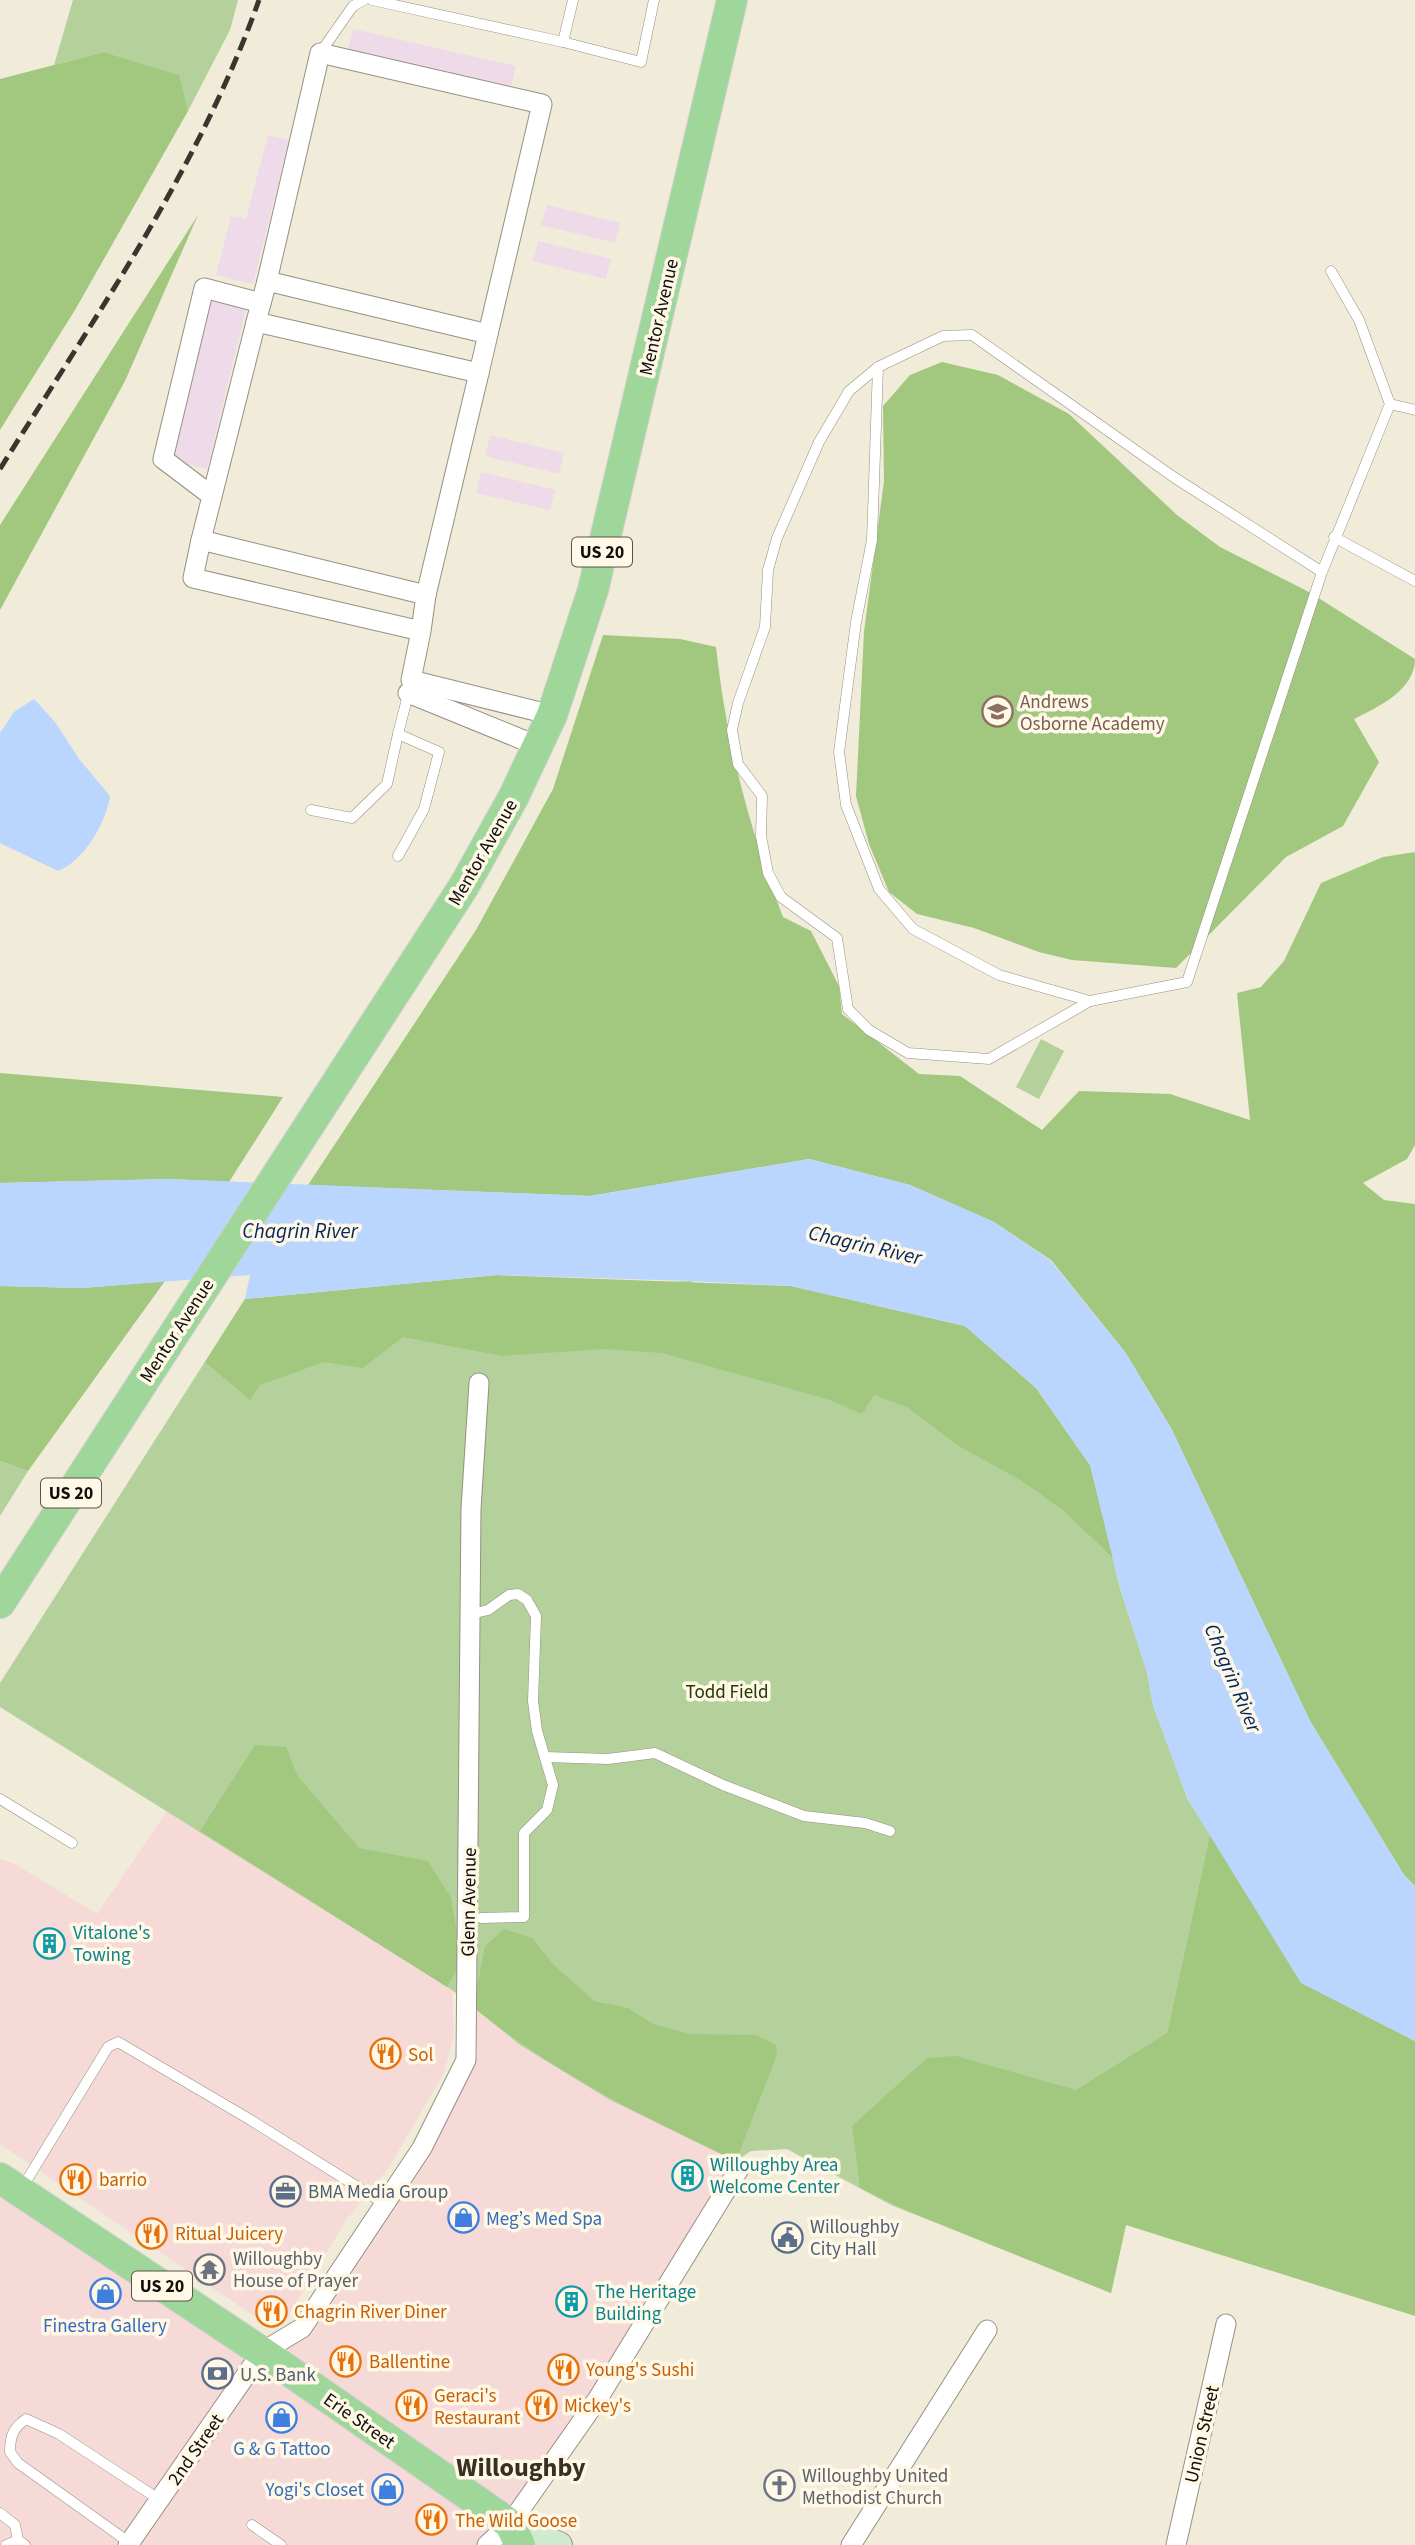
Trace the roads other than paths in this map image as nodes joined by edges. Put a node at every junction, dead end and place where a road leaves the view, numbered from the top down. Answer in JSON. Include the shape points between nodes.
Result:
{"nodes":[{"id":1,"x":364,"y":0,"type":"edge"},
{"id":2,"x":372,"y":0,"type":"edge"},
{"id":3,"x":573,"y":0,"type":"edge"},
{"id":4,"x":654,"y":0,"type":"edge"},
{"id":5,"x":732,"y":0,"type":"edge"},
{"id":6,"x":563,"y":43,"type":"junction"},
{"id":7,"x":320,"y":53,"type":"junction"},
{"id":8,"x":1331,"y":271,"type":"dead end"},
{"id":9,"x":267,"y":281,"type":"junction"},
{"id":10,"x":261,"y":303,"type":"junction"},
{"id":11,"x":256,"y":322,"type":"junction"},
{"id":12,"x":488,"y":334,"type":"junction"},
{"id":13,"x":878,"y":368,"type":"junction"},
{"id":14,"x":479,"y":373,"type":"junction"},
{"id":15,"x":1390,"y":404,"type":"junction"},
{"id":16,"x":1415,"y":410,"type":"edge"},
{"id":17,"x":212,"y":496,"type":"junction"},
{"id":18,"x":1334,"y":537,"type":"junction"},
{"id":19,"x":201,"y":540,"type":"junction"},
{"id":20,"x":1322,"y":572,"type":"junction"},
{"id":21,"x":1415,"y":581,"type":"edge"},
{"id":22,"x":426,"y":596,"type":"junction"},
{"id":23,"x":421,"y":631,"type":"junction"},
{"id":24,"x":410,"y":687,"type":"junction"},
{"id":25,"x":552,"y":715,"type":"junction"},
{"id":26,"x":398,"y":734,"type":"junction"},
{"id":27,"x":538,"y":746,"type":"junction"},
{"id":28,"x":311,"y":810,"type":"dead end"},
{"id":29,"x":398,"y":856,"type":"dead end"},
{"id":30,"x":1090,"y":1002,"type":"junction"},
{"id":31,"x":479,"y":1383,"type":"dead end"},
{"id":32,"x":0,"y":1603,"type":"edge"},
{"id":33,"x":471,"y":1614,"type":"junction"},
{"id":34,"x":545,"y":1758,"type":"junction"},
{"id":35,"x":0,"y":1799,"type":"edge"},
{"id":36,"x":890,"y":1831,"type":"dead end"},
{"id":37,"x":72,"y":1843,"type":"dead end"},
{"id":38,"x":481,"y":1918,"type":"dead end"},
{"id":39,"x":739,"y":2169,"type":"dead end"},
{"id":40,"x":10,"y":2185,"type":"edge"},
{"id":41,"x":385,"y":2204,"type":"junction"},
{"id":42,"x":1226,"y":2324,"type":"dead end"},
{"id":43,"x":987,"y":2330,"type":"dead end"},
{"id":44,"x":262,"y":2352,"type":"junction"},
{"id":45,"x":160,"y":2500,"type":"junction"},
{"id":46,"x":0,"y":2513,"type":"edge"},
{"id":47,"x":252,"y":2525,"type":"dead end"},
{"id":48,"x":515,"y":2535,"type":"edge"},
{"id":49,"x":22,"y":2543,"type":"edge"},
{"id":50,"x":129,"y":2544,"type":"edge"},
{"id":51,"x":6,"y":2545,"type":"edge"},
{"id":52,"x":281,"y":2545,"type":"edge"},
{"id":53,"x":487,"y":2545,"type":"edge"},
{"id":54,"x":559,"y":2545,"type":"edge"},
{"id":55,"x":850,"y":2545,"type":"edge"},
{"id":56,"x":1176,"y":2545,"type":"edge"}],
"edges":[{"from":1,"to":7,"type":"lane","via":[[353,6]]},
{"from":2,"to":6,"type":"lane"},
{"from":3,"to":6,"type":"lane"},
{"from":4,"to":6,"type":"lane","via":[[641,62]]},
{"from":5,"to":25,"type":"main road","name":"Mentor Avenue","number":"US 20","via":[[593,590]]},
{"from":7,"to":9,"type":"street"},
{"from":7,"to":12,"type":"street","via":[[542,104]]},
{"from":8,"to":15,"type":"lane","via":[[1359,320]]},
{"from":9,"to":10,"type":"street"},
{"from":9,"to":12,"type":"street"},
{"from":10,"to":11,"type":"street"},
{"from":10,"to":17,"type":"street","via":[[204,288],[163,459]]},
{"from":11,"to":14,"type":"street"},
{"from":11,"to":17,"type":"street"},
{"from":12,"to":14,"type":"street"},
{"from":13,"to":20,"type":"lane","via":[[943,336],[972,335],[1175,478]]},
{"from":13,"to":30,"type":"lane","via":[[872,540],[839,752],[846,805],[879,889],[914,929],[999,975]]},
{"from":13,"to":30,"type":"lane","via":[[849,391],[825,432],[777,538],[768,570],[765,627],[732,730],[738,764],[762,796],[761,836],[768,873],[781,897],[837,938],[848,1009],[869,1030],[908,1053],[989,1059]]},
{"from":14,"to":22,"type":"street"},
{"from":15,"to":16,"type":"lane"},
{"from":15,"to":18,"type":"lane"},
{"from":17,"to":19,"type":"street"},
{"from":18,"to":20,"type":"lane"},
{"from":18,"to":21,"type":"lane"},
{"from":19,"to":22,"type":"street"},
{"from":19,"to":23,"type":"street","via":[[193,578]]},
{"from":20,"to":30,"type":"lane","via":[[1186,982]]},
{"from":22,"to":23,"type":"street"},
{"from":23,"to":24,"type":"street"},
{"from":24,"to":25,"type":"street"},
{"from":24,"to":26,"type":"lane"},
{"from":24,"to":27,"type":"street"},
{"from":25,"to":27,"type":"main road","name":"Mentor Avenue","number":"US 20"},
{"from":26,"to":28,"type":"lane","via":[[387,784],[352,818]]},
{"from":26,"to":29,"type":"lane","via":[[439,752],[424,809]]},
{"from":27,"to":32,"type":"main road","name":"Mentor Avenue","number":"US 20","via":[[464,886]]},
{"from":31,"to":33,"type":"street","name":"Glenn Avenue","via":[[471,1509]]},
{"from":33,"to":34,"type":"lane","via":[[518,1594],[536,1615],[533,1701]]},
{"from":33,"to":41,"type":"street","name":"Glenn Avenue","via":[[466,2060],[422,2148]]},
{"from":34,"to":36,"type":"lane","via":[[608,1759],[655,1752],[804,1816],[865,1823]]},
{"from":34,"to":38,"type":"lane","via":[[552,1799],[524,1833],[524,1917]]},
{"from":35,"to":37,"type":"lane"},
{"from":39,"to":48,"type":"street"},
{"from":40,"to":41,"type":"lane","via":[[108,2047],[118,2042]]},
{"from":40,"to":44,"type":"main road","name":"Erie Street","number":"US 20"},
{"from":41,"to":44,"type":"street","name":"Glenn Avenue","via":[[302,2329]]},
{"from":42,"to":56,"type":"street","name":"Union Street"},
{"from":43,"to":55,"type":"street"},
{"from":44,"to":45,"type":"street","name":"2nd Street"},
{"from":44,"to":48,"type":"main road","name":"Erie Street","number":"US 20"},
{"from":45,"to":50,"type":"street","name":"2nd Street"},
{"from":45,"to":50,"type":"lane","via":[[60,2434],[26,2419],[17,2426],[10,2437],[10,2452],[19,2463]]},
{"from":46,"to":49,"type":"lane","via":[[15,2525]]},
{"from":47,"to":52,"type":"lane"},
{"from":48,"to":53,"type":"street"},
{"from":48,"to":54,"type":"main road"},
{"from":49,"to":51,"type":"lane"}]}
